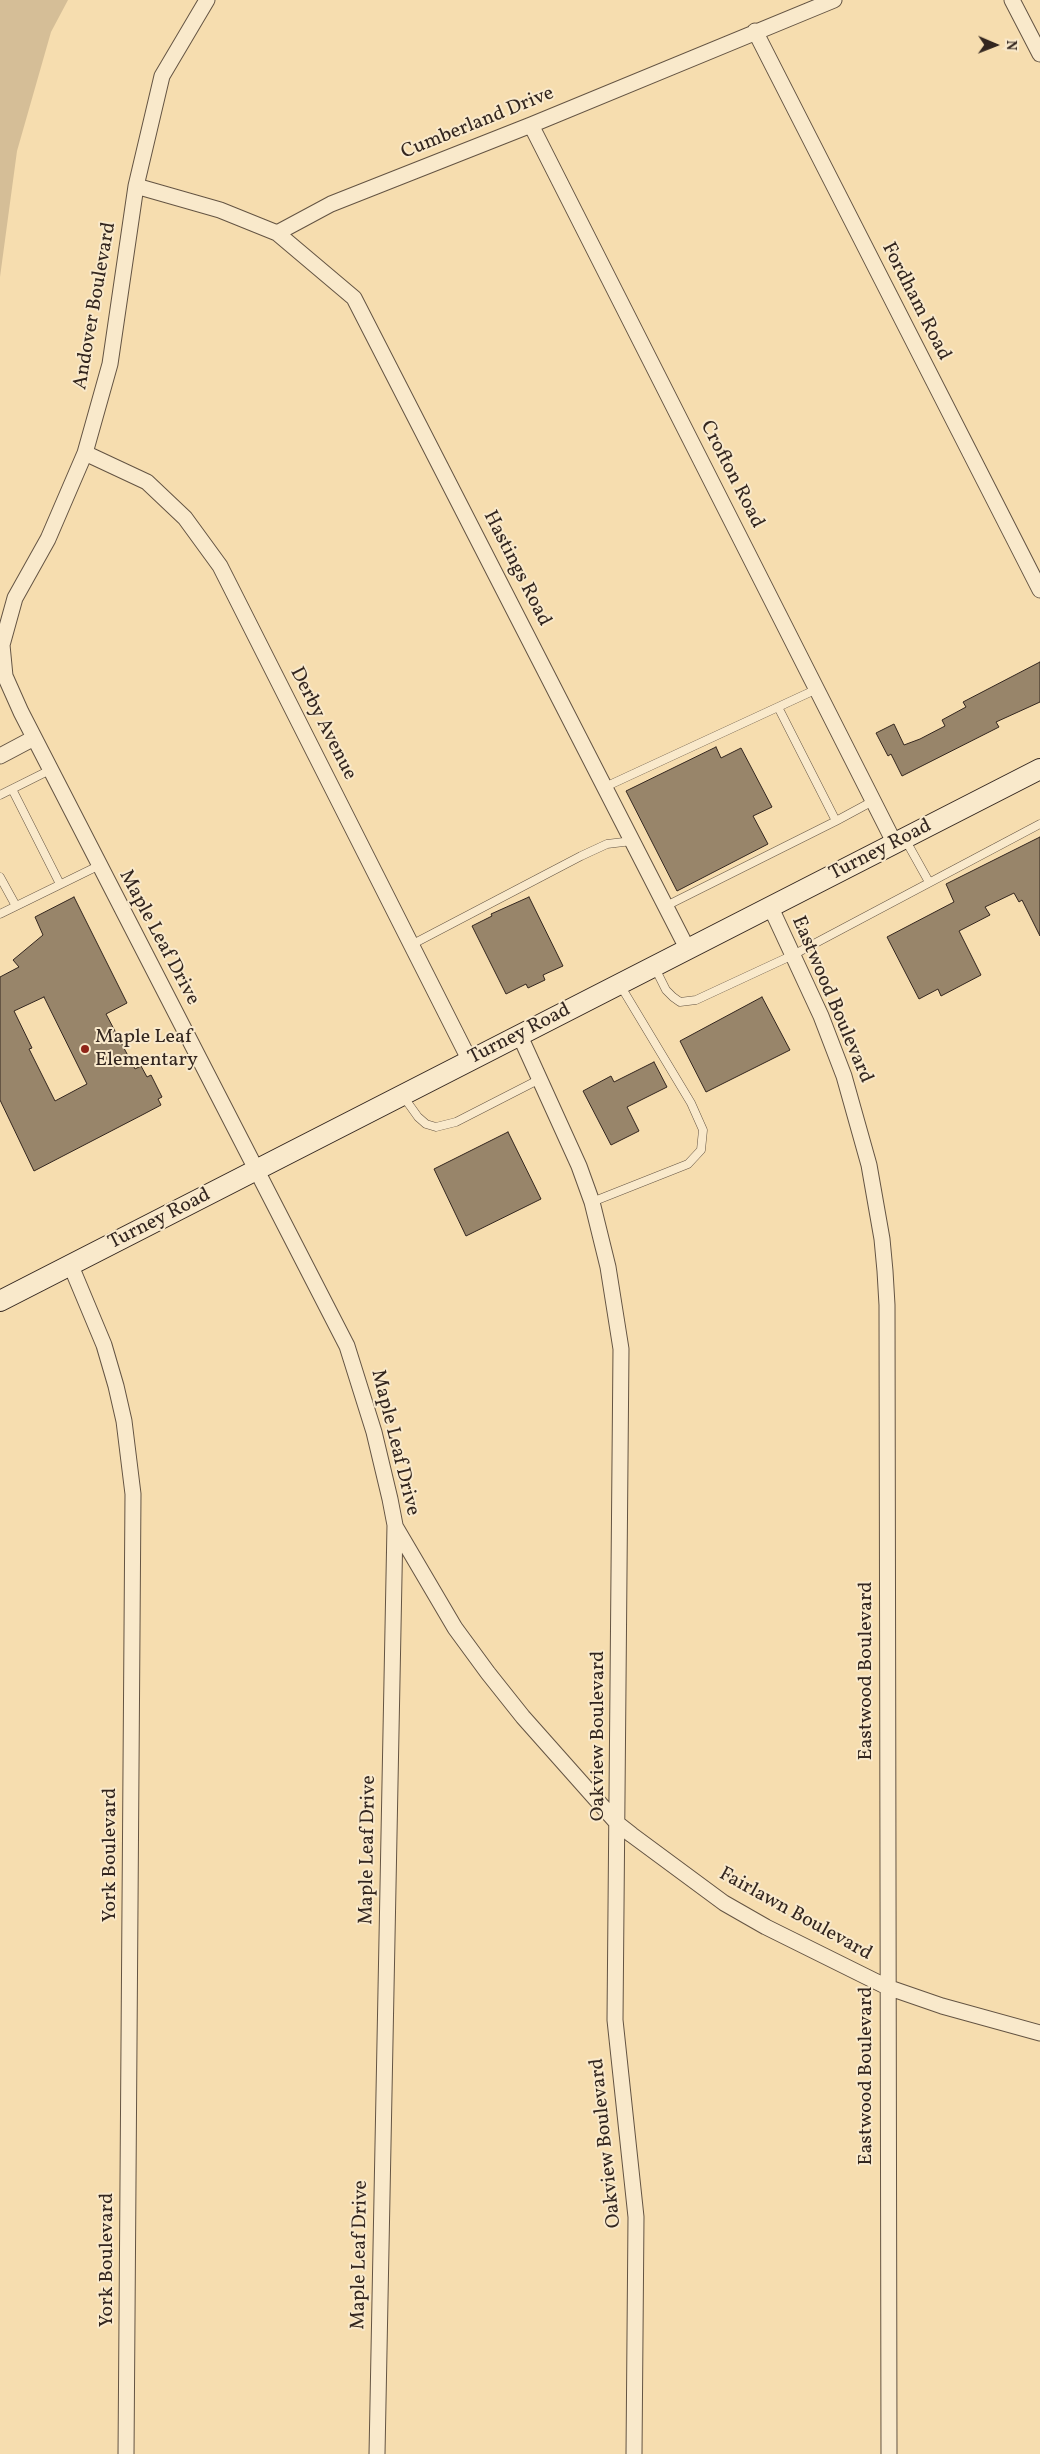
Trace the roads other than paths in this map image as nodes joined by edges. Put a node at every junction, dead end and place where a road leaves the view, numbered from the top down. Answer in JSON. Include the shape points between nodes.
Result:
{"nodes":[{"id":1,"x":207,"y":0,"type":"edge"},
{"id":2,"x":834,"y":0,"type":"edge"},
{"id":3,"x":1012,"y":0,"type":"edge"},
{"id":4,"x":755,"y":31,"type":"junction"},
{"id":5,"x":1040,"y":54,"type":"edge"},
{"id":6,"x":531,"y":125,"type":"junction"},
{"id":7,"x":136,"y":186,"type":"junction"},
{"id":8,"x":277,"y":233,"type":"junction"},
{"id":9,"x":85,"y":453,"type":"junction"},
{"id":10,"x":1040,"y":590,"type":"edge"},
{"id":11,"x":2,"y":646,"type":"joint"},
{"id":12,"x":817,"y":689,"type":"junction"},
{"id":13,"x":778,"y":708,"type":"junction"},
{"id":14,"x":34,"y":738,"type":"junction"},
{"id":15,"x":0,"y":756,"type":"edge"},
{"id":16,"x":50,"y":770,"type":"junction"},
{"id":17,"x":1039,"y":774,"type":"edge"},
{"id":18,"x":604,"y":787,"type":"junction"},
{"id":19,"x":12,"y":788,"type":"junction"},
{"id":20,"x":0,"y":795,"type":"edge"},
{"id":21,"x":874,"y":801,"type":"junction"},
{"id":22,"x":836,"y":821,"type":"junction"},
{"id":23,"x":1040,"y":824,"type":"edge"},
{"id":24,"x":632,"y":841,"type":"junction"},
{"id":25,"x":900,"y":841,"type":"junction"},
{"id":26,"x":98,"y":866,"type":"junction"},
{"id":27,"x":0,"y":877,"type":"edge"},
{"id":28,"x":929,"y":882,"type":"junction"},
{"id":29,"x":60,"y":884,"type":"junction"},
{"id":30,"x":16,"y":906,"type":"junction"},
{"id":31,"x":666,"y":906,"type":"junction"},
{"id":32,"x":771,"y":908,"type":"junction"},
{"id":33,"x":0,"y":914,"type":"edge"},
{"id":34,"x":412,"y":945,"type":"junction"},
{"id":35,"x":687,"y":948,"type":"junction"},
{"id":36,"x":793,"y":955,"type":"junction"},
{"id":37,"x":653,"y":966,"type":"junction"},
{"id":38,"x":619,"y":984,"type":"junction"},
{"id":39,"x":520,"y":1036,"type":"junction"},
{"id":40,"x":470,"y":1061,"type":"junction"},
{"id":41,"x":540,"y":1079,"type":"junction"},
{"id":42,"x":403,"y":1096,"type":"junction"},
{"id":43,"x":257,"y":1170,"type":"junction"},
{"id":44,"x":592,"y":1202,"type":"junction"},
{"id":45,"x":71,"y":1266,"type":"junction"},
{"id":46,"x":0,"y":1301,"type":"edge"},
{"id":47,"x":395,"y":1525,"type":"junction"},
{"id":48,"x":618,"y":1824,"type":"junction"},
{"id":49,"x":887,"y":1987,"type":"junction"},
{"id":50,"x":1040,"y":2033,"type":"edge"},
{"id":51,"x":126,"y":2454,"type":"edge"},
{"id":52,"x":377,"y":2454,"type":"edge"},
{"id":53,"x":634,"y":2454,"type":"edge"},
{"id":54,"x":888,"y":2454,"type":"edge"}],
"edges":[{"from":1,"to":7,"type":"street","name":"Andover Boulevard","via":[[162,76]]},
{"from":2,"to":4,"type":"street","name":"Cumberland Drive"},
{"from":3,"to":5,"type":"street"},
{"from":4,"to":6,"type":"street","name":"Cumberland Drive"},
{"from":4,"to":10,"type":"street","name":"Fordham Road"},
{"from":6,"to":8,"type":"street","name":"Cumberland Drive","via":[[331,204]]},
{"from":6,"to":12,"type":"street","name":"Crofton Road"},
{"from":7,"to":8,"type":"street","via":[[220,210]]},
{"from":7,"to":9,"type":"street","name":"Andover Boulevard","via":[[110,364]]},
{"from":8,"to":18,"type":"street","name":"Hastings Road","via":[[354,298]]},
{"from":9,"to":11,"type":"street","name":"Andover Boulevard","via":[[48,539],[15,598]]},
{"from":9,"to":34,"type":"street","name":"Derby Avenue","via":[[147,482],[185,518],[220,566]]},
{"from":11,"to":14,"type":"street","name":"Maple Leaf Drive","via":[[5,676]]},
{"from":12,"to":13,"type":"lane"},
{"from":12,"to":21,"type":"street","name":"Crofton Road"},
{"from":13,"to":18,"type":"lane"},
{"from":13,"to":22,"type":"lane"},
{"from":14,"to":15,"type":"street"},
{"from":14,"to":16,"type":"street","name":"Maple Leaf Drive"},
{"from":16,"to":19,"type":"lane"},
{"from":16,"to":26,"type":"street","name":"Maple Leaf Drive"},
{"from":17,"to":25,"type":"main road","name":"Turney Road"},
{"from":18,"to":24,"type":"street","name":"Hastings Road"},
{"from":19,"to":20,"type":"lane"},
{"from":19,"to":29,"type":"lane"},
{"from":21,"to":22,"type":"lane"},
{"from":21,"to":25,"type":"street","name":"Crofton Road"},
{"from":22,"to":31,"type":"lane"},
{"from":23,"to":28,"type":"lane"},
{"from":24,"to":31,"type":"street","name":"Hastings Road"},
{"from":24,"to":34,"type":"lane","via":[[608,844],[581,856]]},
{"from":25,"to":28,"type":"lane"},
{"from":25,"to":32,"type":"main road","name":"Turney Road"},
{"from":26,"to":29,"type":"lane"},
{"from":26,"to":43,"type":"street","name":"Maple Leaf Drive"},
{"from":27,"to":30,"type":"lane"},
{"from":28,"to":36,"type":"lane"},
{"from":29,"to":30,"type":"lane"},
{"from":30,"to":33,"type":"lane"},
{"from":31,"to":35,"type":"street","name":"Hastings Road"},
{"from":32,"to":35,"type":"main road","name":"Turney Road"},
{"from":32,"to":36,"type":"street","name":"Eastwood Boulevard"},
{"from":34,"to":40,"type":"street","name":"Derby Avenue"},
{"from":35,"to":37,"type":"main road","name":"Turney Road"},
{"from":36,"to":37,"type":"lane","via":[[689,1002],[673,998]]},
{"from":36,"to":49,"type":"street","name":"Eastwood Boulevard","via":[[844,1076],[869,1165],[882,1239],[887,1305]]},
{"from":37,"to":38,"type":"main road","name":"Turney Road"},
{"from":38,"to":39,"type":"main road","name":"Turney Road"},
{"from":38,"to":44,"type":"lane","via":[[691,1103],[703,1130],[701,1150],[688,1164]]},
{"from":39,"to":40,"type":"main road","name":"Turney Road"},
{"from":39,"to":41,"type":"street","name":"Oakview Boulevard"},
{"from":40,"to":42,"type":"main road","name":"Turney Road"},
{"from":41,"to":42,"type":"lane","via":[[456,1122],[436,1127],[418,1117]]},
{"from":41,"to":44,"type":"street","name":"Oakview Boulevard"},
{"from":42,"to":43,"type":"main road","name":"Turney Road"},
{"from":43,"to":45,"type":"main road","name":"Turney Road"},
{"from":43,"to":47,"type":"street","name":"Maple Leaf Drive","via":[[347,1346],[374,1432]]},
{"from":44,"to":48,"type":"street","name":"Oakview Boulevard","via":[[608,1267],[621,1349]]},
{"from":45,"to":46,"type":"main road","name":"Turney Road"},
{"from":45,"to":51,"type":"street","name":"York Boulevard","via":[[104,1345],[116,1386],[133,1494]]},
{"from":47,"to":48,"type":"street","name":"Fairlawn Boulevard","via":[[455,1628],[488,1673]]},
{"from":47,"to":52,"type":"street","name":"Maple Leaf Drive"},
{"from":48,"to":49,"type":"street","name":"Fairlawn Boulevard","via":[[724,1903]]},
{"from":48,"to":53,"type":"street","name":"Oakview Boulevard","via":[[615,2020],[636,2217]]},
{"from":49,"to":50,"type":"street","name":"Fairlawn Boulevard"},
{"from":49,"to":54,"type":"street","name":"Eastwood Boulevard"}]}
